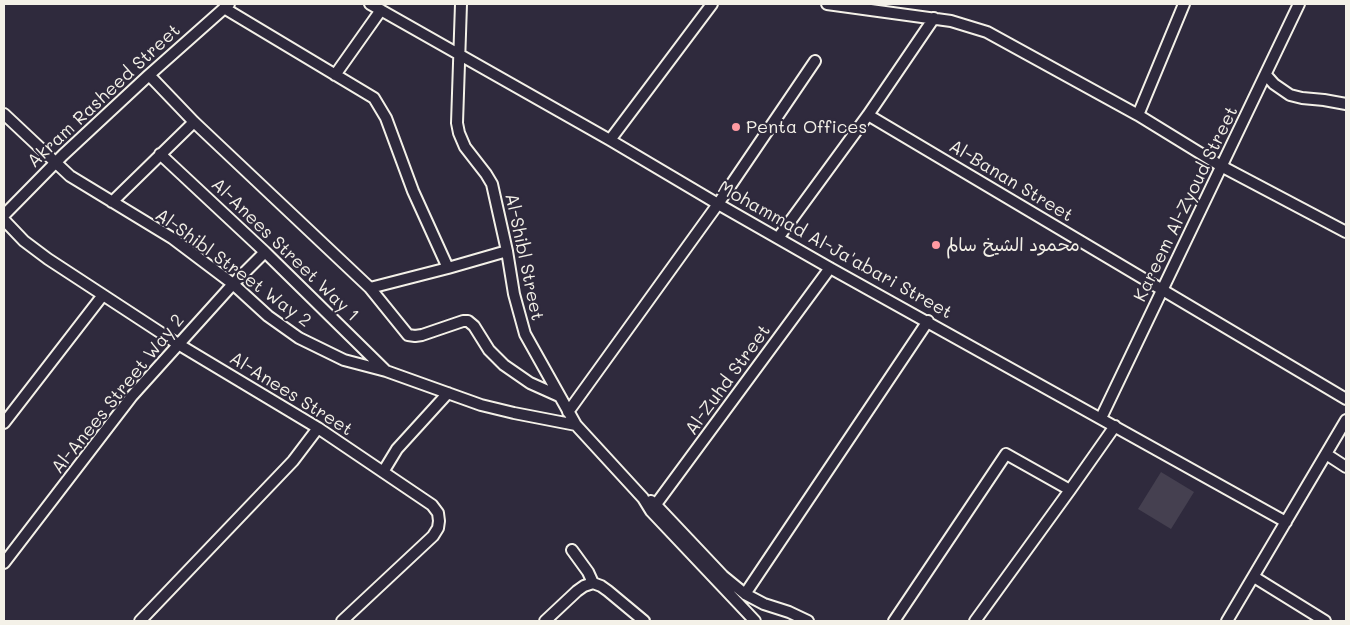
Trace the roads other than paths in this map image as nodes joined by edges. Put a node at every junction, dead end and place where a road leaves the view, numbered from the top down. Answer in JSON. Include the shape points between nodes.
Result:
{"nodes":[{"id":1,"x":370,"y":4,"type":"edge"},
{"id":2,"x":461,"y":4,"type":"edge"},
{"id":3,"x":712,"y":4,"type":"edge"},
{"id":4,"x":827,"y":4,"type":"edge"},
{"id":5,"x":1184,"y":4,"type":"edge"},
{"id":6,"x":1299,"y":4,"type":"edge"},
{"id":7,"x":226,"y":6,"type":"edge"},
{"id":8,"x":381,"y":10,"type":"junction"},
{"id":9,"x":934,"y":18,"type":"junction"},
{"id":10,"x":460,"y":54,"type":"junction"},
{"id":11,"x":815,"y":61,"type":"dead end"},
{"id":12,"x":149,"y":74,"type":"junction"},
{"id":13,"x":335,"y":75,"type":"junction"},
{"id":14,"x":1266,"y":75,"type":"junction"},
{"id":15,"x":1346,"y":104,"type":"edge"},
{"id":16,"x":4,"y":114,"type":"edge"},
{"id":17,"x":868,"y":115,"type":"junction"},
{"id":18,"x":1138,"y":116,"type":"junction"},
{"id":19,"x":194,"y":122,"type":"junction"},
{"id":20,"x":610,"y":140,"type":"junction"},
{"id":21,"x":160,"y":154,"type":"junction"},
{"id":22,"x":54,"y":163,"type":"junction"},
{"id":23,"x":1221,"y":166,"type":"junction"},
{"id":24,"x":112,"y":202,"type":"junction"},
{"id":25,"x":718,"y":204,"type":"junction"},
{"id":26,"x":4,"y":215,"type":"edge"},
{"id":27,"x":4,"y":220,"type":"edge"},
{"id":28,"x":1346,"y":232,"type":"edge"},
{"id":29,"x":778,"y":238,"type":"junction"},
{"id":30,"x":507,"y":251,"type":"junction"},
{"id":31,"x":265,"y":252,"type":"junction"},
{"id":32,"x":448,"y":268,"type":"junction"},
{"id":33,"x":830,"y":268,"type":"junction"},
{"id":34,"x":232,"y":284,"type":"junction"},
{"id":35,"x":370,"y":288,"type":"junction"},
{"id":36,"x":1162,"y":290,"type":"junction"},
{"id":37,"x":103,"y":295,"type":"junction"},
{"id":38,"x":928,"y":322,"type":"junction"},
{"id":39,"x":178,"y":344,"type":"junction"},
{"id":40,"x":386,"y":371,"type":"junction"},
{"id":41,"x":448,"y":393,"type":"junction"},
{"id":42,"x":560,"y":396,"type":"junction"},
{"id":43,"x":1346,"y":399,"type":"edge"},
{"id":44,"x":568,"y":412,"type":"junction"},
{"id":45,"x":1101,"y":418,"type":"junction"},
{"id":46,"x":1346,"y":420,"type":"edge"},
{"id":47,"x":4,"y":423,"type":"edge"},
{"id":48,"x":576,"y":424,"type":"junction"},
{"id":49,"x":1115,"y":426,"type":"junction"},
{"id":50,"x":318,"y":428,"type":"junction"},
{"id":51,"x":1326,"y":454,"type":"junction"},
{"id":52,"x":1346,"y":467,"type":"edge"},
{"id":53,"x":383,"y":472,"type":"junction"},
{"id":54,"x":1070,"y":490,"type":"junction"},
{"id":55,"x":654,"y":508,"type":"junction"},
{"id":56,"x":1286,"y":522,"type":"junction"},
{"id":57,"x":572,"y":550,"type":"dead end"},
{"id":58,"x":4,"y":564,"type":"edge"},
{"id":59,"x":711,"y":569,"type":"junction"},
{"id":60,"x":1254,"y":577,"type":"junction"},
{"id":61,"x":593,"y":583,"type":"junction"},
{"id":62,"x":745,"y":594,"type":"junction"},
{"id":63,"x":140,"y":621,"type":"edge"},
{"id":64,"x":342,"y":621,"type":"edge"},
{"id":65,"x":545,"y":621,"type":"edge"},
{"id":66,"x":644,"y":621,"type":"edge"},
{"id":67,"x":756,"y":621,"type":"edge"},
{"id":68,"x":808,"y":621,"type":"edge"},
{"id":69,"x":894,"y":621,"type":"edge"},
{"id":70,"x":975,"y":621,"type":"edge"},
{"id":71,"x":1227,"y":621,"type":"edge"},
{"id":72,"x":1325,"y":621,"type":"edge"}],
"edges":[{"from":1,"to":8,"type":"street","name":"Mohammad Al-Ja'abari Street"},
{"from":2,"to":10,"type":"street","name":"Al-Shibl Street"},
{"from":3,"to":20,"type":"street"},
{"from":4,"to":9,"type":"street"},
{"from":5,"to":18,"type":"street"},
{"from":6,"to":14,"type":"street","name":"Kareem Al-Zyoud Street"},
{"from":7,"to":12,"type":"street","name":"Akram Rasheed Street"},
{"from":7,"to":13,"type":"street"},
{"from":8,"to":10,"type":"street","name":"Mohammad Al-Ja'abari Street"},
{"from":8,"to":13,"type":"street"},
{"from":9,"to":17,"type":"street"},
{"from":9,"to":18,"type":"street","via":[[987,32]]},
{"from":10,"to":20,"type":"street","name":"Mohammad Al-Ja'abari Street"},
{"from":10,"to":30,"type":"street","name":"Al-Shibl Street","via":[[459,134],[465,148],[492,184]]},
{"from":11,"to":25,"type":"street"},
{"from":12,"to":19,"type":"street"},
{"from":12,"to":22,"type":"street","name":"Akram Rasheed Street"},
{"from":13,"to":32,"type":"street","via":[[374,98],[386,118],[413,191]]},
{"from":14,"to":15,"type":"street","via":[[1290,95]]},
{"from":14,"to":23,"type":"street","name":"Kareem Al-Zyoud Street"},
{"from":16,"to":22,"type":"street","name":"Al-Shibl Street Way 2"},
{"from":17,"to":29,"type":"street"},
{"from":17,"to":36,"type":"street","name":"Al-Banan Street"},
{"from":18,"to":23,"type":"street"},
{"from":19,"to":21,"type":"street"},
{"from":19,"to":35,"type":"street"},
{"from":20,"to":25,"type":"street","name":"Mohammad Al-Ja'abari Street"},
{"from":21,"to":24,"type":"street"},
{"from":21,"to":31,"type":"street","name":"Al-Anees Street Way 1"},
{"from":22,"to":24,"type":"street","name":"Al-Shibl Street Way 2"},
{"from":22,"to":26,"type":"street","name":"Akram Rasheed Street"},
{"from":23,"to":28,"type":"street"},
{"from":23,"to":36,"type":"street","name":"Kareem Al-Zyoud Street"},
{"from":24,"to":34,"type":"street","name":"Al-Shibl Street Way 2","via":[[172,238]]},
{"from":25,"to":29,"type":"street","name":"Mohammad Al-Ja'abari Street"},
{"from":25,"to":44,"type":"street"},
{"from":27,"to":37,"type":"street","name":"Al-Anees Street","via":[[24,241]]},
{"from":29,"to":33,"type":"street","name":"Mohammad Al-Ja'abari Street"},
{"from":30,"to":32,"type":"street"},
{"from":30,"to":42,"type":"street","name":"Al-Shibl Street","via":[[525,334]]},
{"from":31,"to":34,"type":"street","name":"Al-Anees Street Way 2"},
{"from":31,"to":40,"type":"street","name":"Al-Anees Street Way 1"},
{"from":32,"to":35,"type":"street"},
{"from":33,"to":38,"type":"street","name":"Mohammad Al-Ja'abari Street"},
{"from":33,"to":55,"type":"street","name":"Al-Zuhd Street"},
{"from":34,"to":39,"type":"street","name":"Al-Anees Street Way 2"},
{"from":34,"to":40,"type":"street","name":"Al-Shibl Street Way 2","via":[[268,316],[300,338],[344,360]]},
{"from":35,"to":42,"type":"street","via":[[408,335],[422,335],[468,321],[504,365],[530,384]]},
{"from":36,"to":43,"type":"street","name":"Al-Banan Street"},
{"from":36,"to":45,"type":"street","name":"Kareem Al-Zyoud Street"},
{"from":37,"to":39,"type":"street","name":"Al-Anees Street"},
{"from":37,"to":47,"type":"street"},
{"from":38,"to":45,"type":"street","name":"Mohammad Al-Ja'abari Street"},
{"from":38,"to":62,"type":"street"},
{"from":39,"to":50,"type":"street","name":"Al-Anees Street"},
{"from":39,"to":58,"type":"street","name":"Al-Anees Street Way 2","via":[[132,396]]},
{"from":40,"to":41,"type":"street","name":"Al-Shibl Street Way 2"},
{"from":41,"to":48,"type":"street","name":"Al-Shibl Street Way 2","via":[[499,410]]},
{"from":41,"to":53,"type":"street","via":[[397,449]]},
{"from":42,"to":44,"type":"street","name":"Al-Shibl Street"},
{"from":44,"to":48,"type":"street","name":"Al-Shibl Street"},
{"from":45,"to":49,"type":"street","name":"Mohammad Al-Ja'abari Street"},
{"from":46,"to":51,"type":"street"},
{"from":48,"to":55,"type":"street","name":"Al-Shibl Street"},
{"from":49,"to":54,"type":"street"},
{"from":49,"to":56,"type":"street","name":"Mohammad Al-Ja'abari Street"},
{"from":50,"to":53,"type":"street","name":"Al-Anees Street"},
{"from":50,"to":63,"type":"street","via":[[292,461]]},
{"from":51,"to":52,"type":"street"},
{"from":51,"to":56,"type":"street"},
{"from":53,"to":64,"type":"street","name":"Al-Anees Street","via":[[432,505],[438,513],[438,528]]},
{"from":54,"to":69,"type":"street","via":[[1006,454]]},
{"from":54,"to":70,"type":"street"},
{"from":55,"to":59,"type":"street","name":"Al-Shibl Street"},
{"from":56,"to":60,"type":"street"},
{"from":57,"to":61,"type":"street"},
{"from":59,"to":62,"type":"street"},
{"from":59,"to":67,"type":"street"},
{"from":60,"to":71,"type":"street"},
{"from":60,"to":72,"type":"street"},
{"from":61,"to":65,"type":"street","via":[[577,591]]},
{"from":61,"to":66,"type":"street","via":[[608,591]]},
{"from":62,"to":68,"type":"street"}]}
